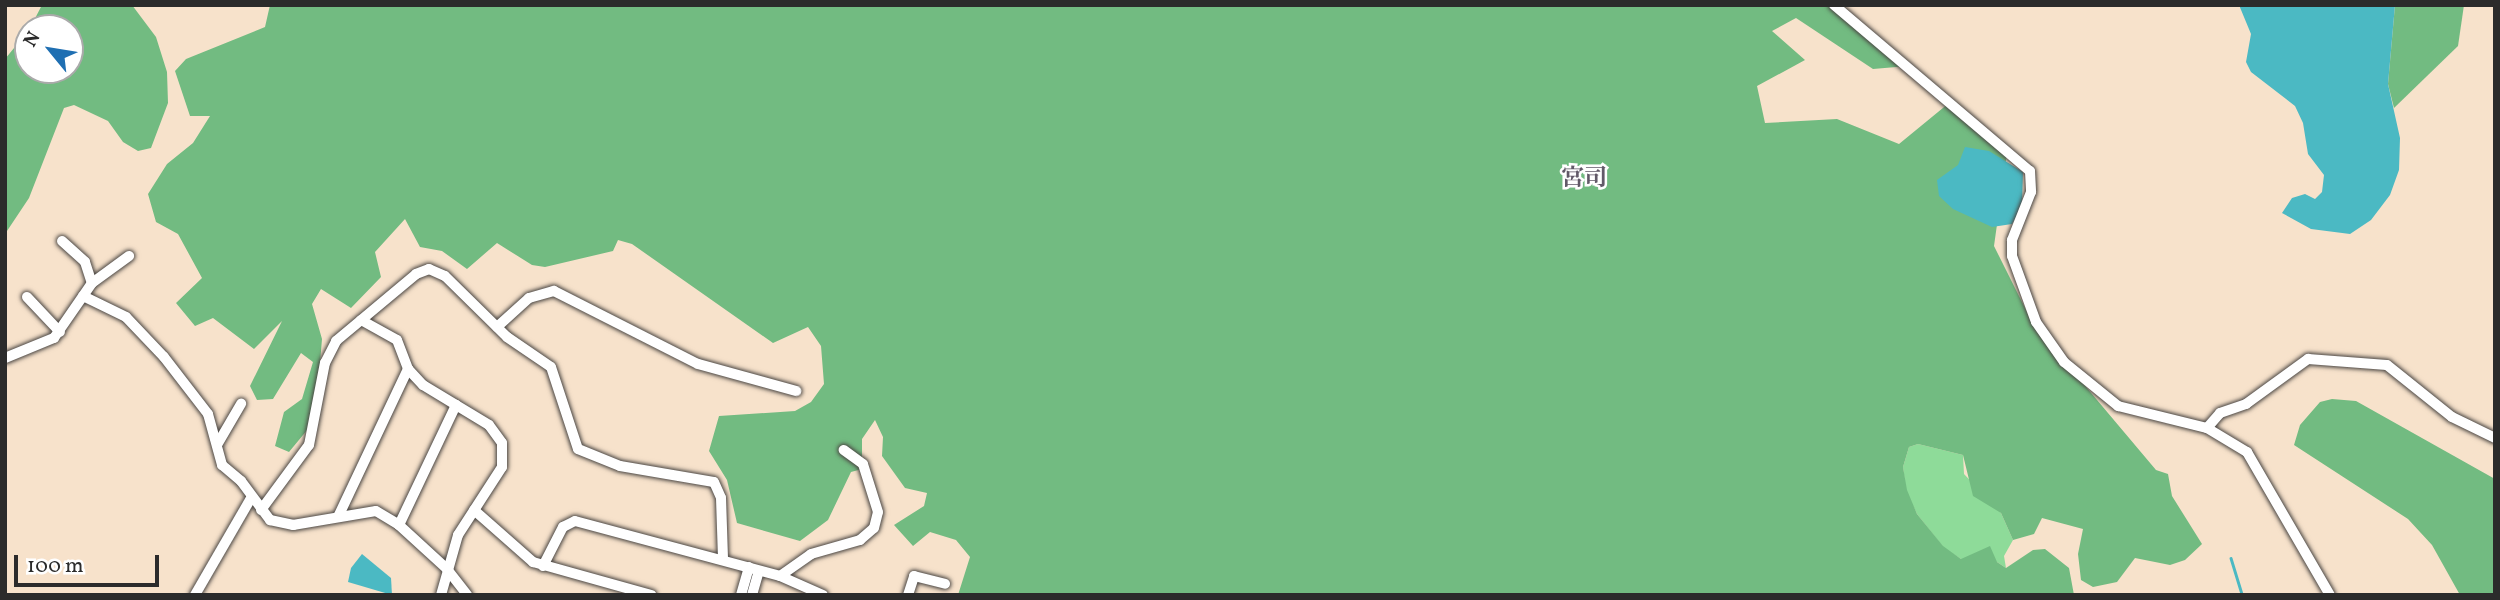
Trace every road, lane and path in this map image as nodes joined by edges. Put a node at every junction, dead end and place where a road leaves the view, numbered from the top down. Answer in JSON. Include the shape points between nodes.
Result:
{"nodes":[{"id":1,"x":1834,"y":5,"type":"edge"},
{"id":2,"x":62,"y":241,"type":"dead end"},
{"id":3,"x":129,"y":256,"type":"dead end"},
{"id":4,"x":92,"y":283,"type":"junction"},
{"id":5,"x":83,"y":296,"type":"junction"},
{"id":6,"x":27,"y":297,"type":"dead end"},
{"id":7,"x":361,"y":320,"type":"junction"},
{"id":8,"x":497,"y":327,"type":"junction"},
{"id":9,"x":60,"y":332,"type":"junction"},
{"id":10,"x":5,"y":358,"type":"edge"},
{"id":11,"x":408,"y":369,"type":"junction"},
{"id":12,"x":796,"y":391,"type":"dead end"},
{"id":13,"x":241,"y":404,"type":"dead end"},
{"id":14,"x":456,"y":405,"type":"junction"},
{"id":15,"x":2207,"y":428,"type":"junction"},
{"id":16,"x":2495,"y":438,"type":"edge"},
{"id":17,"x":217,"y":445,"type":"junction"},
{"id":18,"x":844,"y":450,"type":"dead end"},
{"id":19,"x":251,"y":498,"type":"junction"},
{"id":20,"x":261,"y":510,"type":"junction"},
{"id":21,"x":474,"y":510,"type":"junction"},
{"id":22,"x":338,"y":517,"type":"junction"},
{"id":23,"x":400,"y":525,"type":"junction"},
{"id":24,"x":723,"y":559,"type":"junction"},
{"id":25,"x":543,"y":566,"type":"junction"},
{"id":26,"x":447,"y":569,"type":"junction"},
{"id":27,"x":754,"y":569,"type":"junction"},
{"id":28,"x":780,"y":576,"type":"junction"},
{"id":29,"x":945,"y":584,"type":"dead end"},
{"id":30,"x":195,"y":595,"type":"edge"},
{"id":31,"x":440,"y":595,"type":"edge"},
{"id":32,"x":467,"y":595,"type":"edge"},
{"id":33,"x":651,"y":595,"type":"edge"},
{"id":34,"x":741,"y":595,"type":"edge"},
{"id":35,"x":752,"y":595,"type":"edge"},
{"id":36,"x":823,"y":595,"type":"edge"},
{"id":37,"x":908,"y":595,"type":"edge"},
{"id":38,"x":2330,"y":595,"type":"edge"}],
"edges":[{"from":1,"to":15,"type":"street","via":[[2030,171],[2031,192],[2012,240],[2012,256],[2036,321],[2064,362],[2118,406]]},
{"from":2,"to":4,"type":"street","via":[[85,262]]},
{"from":3,"to":4,"type":"street"},
{"from":4,"to":5,"type":"street"},
{"from":5,"to":9,"type":"street"},
{"from":5,"to":17,"type":"street","via":[[139,327],[200,399]]},
{"from":6,"to":9,"type":"street"},
{"from":7,"to":8,"type":"street","via":[[416,274],[429,269],[445,276]]},
{"from":7,"to":11,"type":"street","via":[[397,340]]},
{"from":7,"to":20,"type":"street","via":[[329,351],[309,445]]},
{"from":8,"to":12,"type":"street","via":[[529,298],[554,291],[698,364]]},
{"from":8,"to":24,"type":"street","via":[[551,367],[578,449],[620,466],[713,482],[721,498]]},
{"from":9,"to":10,"type":"street"},
{"from":11,"to":14,"type":"street","via":[[423,385]]},
{"from":11,"to":22,"type":"street"},
{"from":13,"to":17,"type":"street"},
{"from":14,"to":21,"type":"street","via":[[489,425],[502,443],[502,467]]},
{"from":14,"to":23,"type":"street"},
{"from":15,"to":16,"type":"street","via":[[2220,413],[2246,404],[2308,359],[2387,365],[2452,417]]},
{"from":15,"to":38,"type":"street","via":[[2247,452]]},
{"from":17,"to":19,"type":"street","via":[[222,465],[241,481]]},
{"from":18,"to":28,"type":"street","via":[[863,464],[878,512],[874,528],[860,540],[811,554]]},
{"from":19,"to":20,"type":"street"},
{"from":19,"to":30,"type":"street"},
{"from":20,"to":22,"type":"street","via":[[282,524]]},
{"from":21,"to":25,"type":"street"},
{"from":21,"to":26,"type":"street","via":[[458,536]]},
{"from":22,"to":23,"type":"street","via":[[376,512]]},
{"from":23,"to":26,"type":"street"},
{"from":24,"to":25,"type":"street","via":[[575,520],[563,527]]},
{"from":24,"to":27,"type":"street"},
{"from":25,"to":33,"type":"street"},
{"from":26,"to":31,"type":"street"},
{"from":26,"to":32,"type":"street"},
{"from":27,"to":28,"type":"street"},
{"from":27,"to":34,"type":"street"},
{"from":27,"to":35,"type":"street"},
{"from":28,"to":36,"type":"street"},
{"from":29,"to":37,"type":"street","via":[[914,576]]}]}
